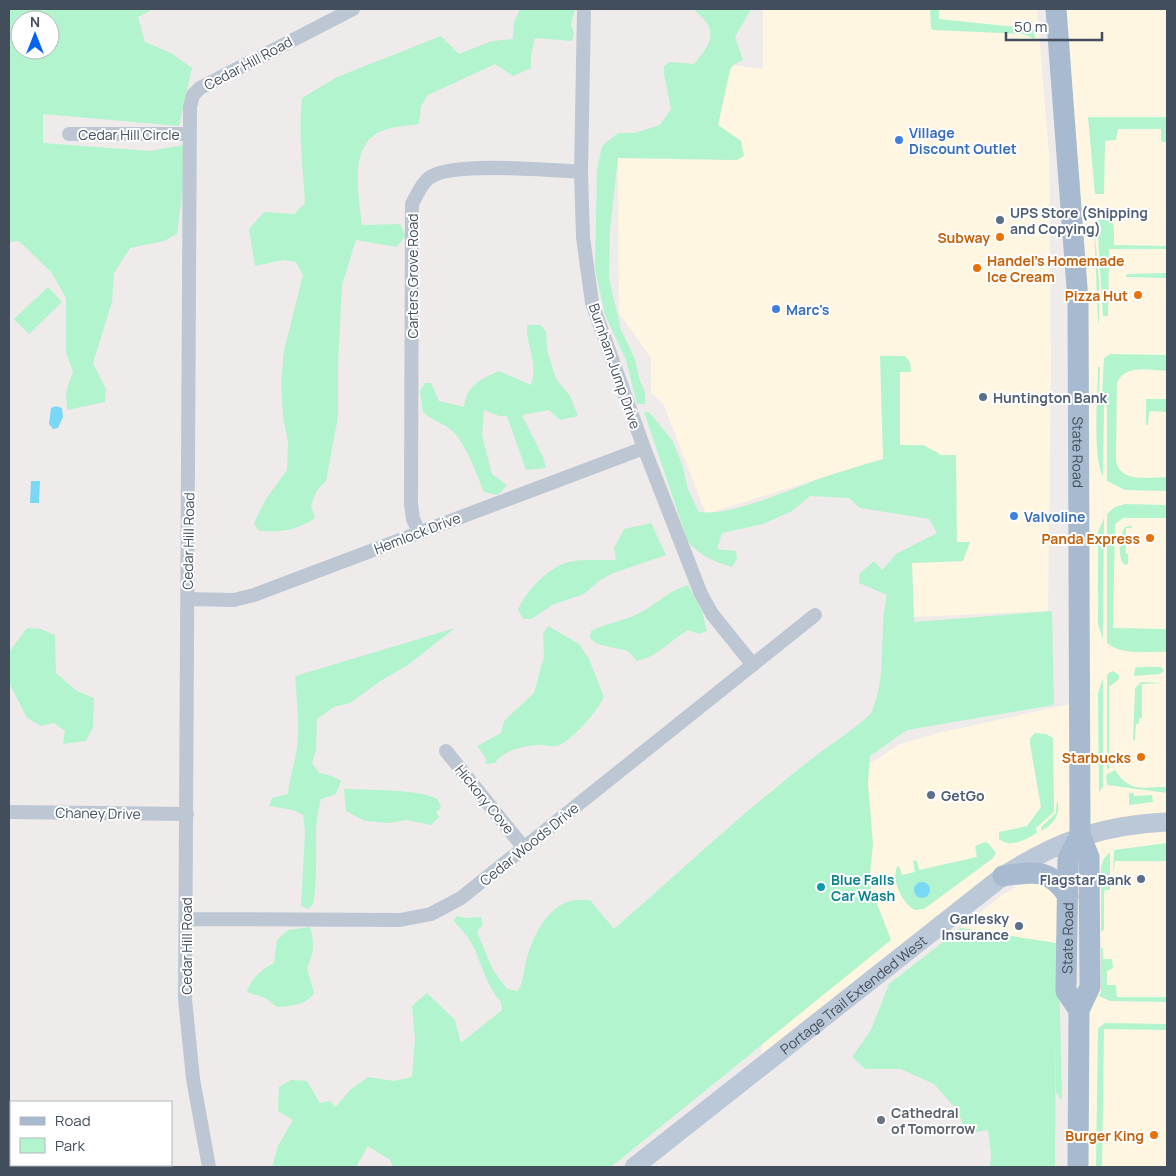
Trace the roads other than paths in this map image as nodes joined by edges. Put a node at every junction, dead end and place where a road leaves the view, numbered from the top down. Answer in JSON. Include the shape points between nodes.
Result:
{"nodes":[{"id":1,"x":353,"y":9,"type":"edge"},
{"id":2,"x":584,"y":9,"type":"edge"},
{"id":3,"x":1056,"y":9,"type":"edge"},
{"id":4,"x":69,"y":134,"type":"dead end"},
{"id":5,"x":189,"y":134,"type":"junction"},
{"id":6,"x":581,"y":172,"type":"junction"},
{"id":7,"x":644,"y":448,"type":"junction"},
{"id":8,"x":419,"y":532,"type":"junction"},
{"id":9,"x":188,"y":599,"type":"junction"},
{"id":10,"x":815,"y":615,"type":"dead end"},
{"id":11,"x":753,"y":665,"type":"junction"},
{"id":12,"x":446,"y":751,"type":"dead end"},
{"id":13,"x":9,"y":812,"type":"edge"},
{"id":14,"x":187,"y":814,"type":"junction"},
{"id":15,"x":1167,"y":822,"type":"edge"},
{"id":16,"x":1080,"y":835,"type":"junction"},
{"id":17,"x":524,"y":848,"type":"junction"},
{"id":18,"x":1003,"y":876,"type":"junction"},
{"id":19,"x":1068,"y":896,"type":"junction"},
{"id":20,"x":186,"y":919,"type":"junction"},
{"id":21,"x":1079,"y":1010,"type":"junction"},
{"id":22,"x":209,"y":1167,"type":"edge"},
{"id":23,"x":634,"y":1167,"type":"edge"},
{"id":24,"x":1078,"y":1167,"type":"edge"}],
"edges":[{"from":1,"to":5,"type":"street","name":"Cedar Hill Road","via":[[200,88],[190,107]]},
{"from":2,"to":6,"type":"street","name":"Burnham Jump Drive"},
{"from":3,"to":16,"type":"main road","name":"State Road","via":[[1078,301]]},
{"from":4,"to":5,"type":"street","name":"Cedar Hill Circle"},
{"from":5,"to":9,"type":"street","name":"Cedar Hill Road"},
{"from":6,"to":7,"type":"street","name":"Burnham Jump Drive","via":[[583,237],[592,303]]},
{"from":6,"to":8,"type":"street","name":"Carters Grove Road","via":[[464,169],[441,173],[429,178],[412,204],[411,504]]},
{"from":7,"to":8,"type":"street","name":"Hemlock Drive"},
{"from":7,"to":11,"type":"street","name":"Burnham Jump Drive","via":[[706,604]]},
{"from":8,"to":9,"type":"street","name":"Hemlock Drive","via":[[254,595],[234,600]]},
{"from":9,"to":14,"type":"street","name":"Cedar Hill Road"},
{"from":10,"to":11,"type":"street","name":"Cedar Woods Drive"},
{"from":11,"to":17,"type":"street","name":"Cedar Woods Drive"},
{"from":12,"to":17,"type":"street","name":"Hickory Cove"},
{"from":13,"to":14,"type":"street","name":"Chaney Drive"},
{"from":14,"to":20,"type":"street","name":"Cedar Hill Road"},
{"from":15,"to":16,"type":"main road","name":"Portage Trail Extended West"},
{"from":16,"to":18,"type":"main road","name":"Portage Trail Extended West"},
{"from":16,"to":19,"type":"main road","name":"State Road","via":[[1068,859]]},
{"from":16,"to":21,"type":"main road","name":"State Road","via":[[1089,857],[1090,987]]},
{"from":17,"to":20,"type":"street","name":"Cedar Woods Drive","via":[[461,898],[441,910],[420,916],[382,920]]},
{"from":18,"to":19,"type":"main road","via":[[1033,872],[1045,874],[1052,877]]},
{"from":18,"to":23,"type":"main road","name":"Portage Trail Extended West"},
{"from":19,"to":21,"type":"main road","name":"State Road","via":[[1066,991]]},
{"from":20,"to":22,"type":"street","name":"Cedar Hill Road","via":[[187,1029]]},
{"from":21,"to":24,"type":"main road","name":"State Road"}]}
